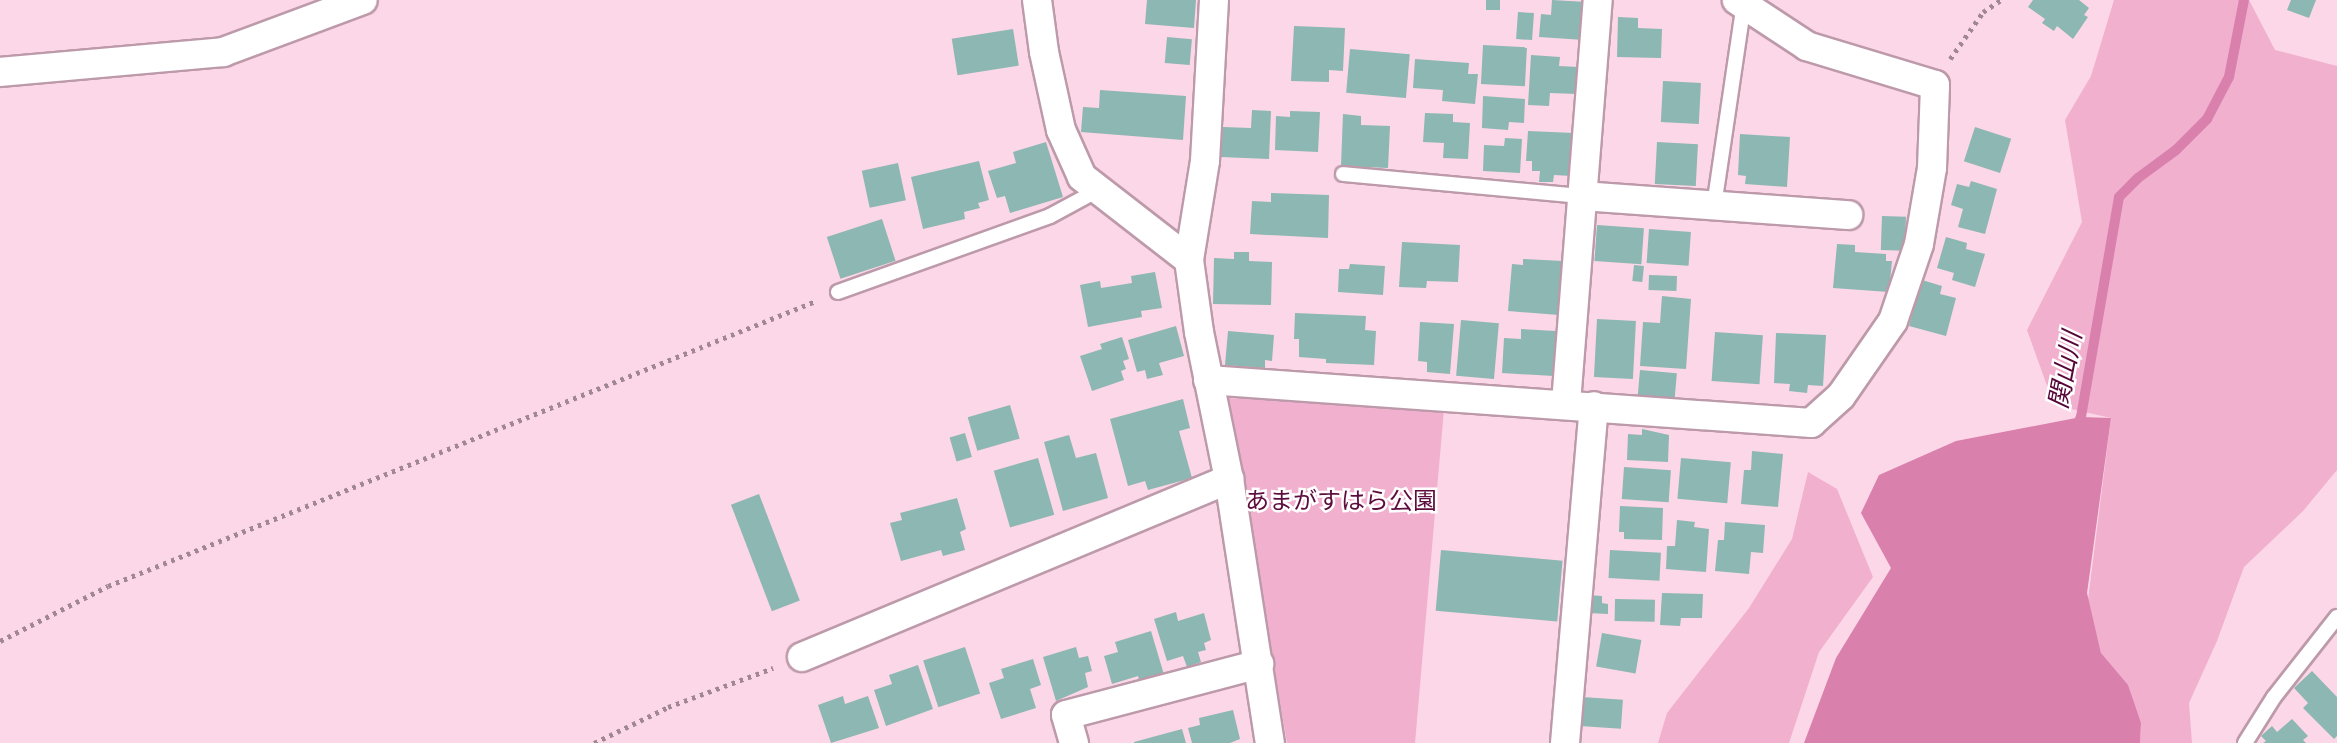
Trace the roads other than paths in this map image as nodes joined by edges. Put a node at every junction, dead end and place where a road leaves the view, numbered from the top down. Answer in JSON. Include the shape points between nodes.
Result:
{"nodes":[{"id":1,"x":363,"y":0,"type":"edge"},
{"id":2,"x":1037,"y":0,"type":"edge"},
{"id":3,"x":1214,"y":0,"type":"edge"},
{"id":4,"x":1598,"y":0,"type":"edge"},
{"id":5,"x":1740,"y":2,"type":"edge"},
{"id":6,"x":0,"y":72,"type":"edge"},
{"id":7,"x":1343,"y":174,"type":"dead end"},
{"id":8,"x":1098,"y":190,"type":"junction"},
{"id":9,"x":1582,"y":196,"type":"junction"},
{"id":10,"x":1714,"y":206,"type":"junction"},
{"id":11,"x":1848,"y":215,"type":"dead end"},
{"id":12,"x":1189,"y":260,"type":"junction"},
{"id":13,"x":838,"y":292,"type":"road end"},
{"id":14,"x":1208,"y":380,"type":"junction"},
{"id":15,"x":1566,"y":403,"type":"junction"},
{"id":16,"x":1594,"y":406,"type":"junction"},
{"id":17,"x":1229,"y":479,"type":"junction"},
{"id":18,"x":2337,"y":617,"type":"edge"},
{"id":19,"x":802,"y":657,"type":"road end"},
{"id":20,"x":1259,"y":664,"type":"junction"},
{"id":21,"x":1074,"y":743,"type":"edge"},
{"id":22,"x":1270,"y":743,"type":"edge"},
{"id":23,"x":1565,"y":743,"type":"edge"},
{"id":24,"x":2245,"y":743,"type":"edge"}],
"edges":[{"from":1,"to":6,"type":"street","via":[[223,52]]},
{"from":2,"to":8,"type":"street","via":[[1061,130],[1082,177]]},
{"from":3,"to":12,"type":"street","via":[[1205,161]]},
{"from":4,"to":9,"type":"street"},
{"from":5,"to":10,"type":"lane"},
{"from":5,"to":16,"type":"street","via":[[1807,46],[1935,85],[1932,168],[1919,244],[1893,321],[1841,396],[1811,423]]},
{"from":7,"to":9,"type":"lane"},
{"from":8,"to":12,"type":"street"},
{"from":8,"to":13,"type":"lane","via":[[1050,216]]},
{"from":9,"to":10,"type":"street"},
{"from":9,"to":15,"type":"street"},
{"from":10,"to":11,"type":"street"},
{"from":12,"to":14,"type":"street"},
{"from":14,"to":15,"type":"street"},
{"from":14,"to":17,"type":"street"},
{"from":15,"to":16,"type":"street"},
{"from":16,"to":23,"type":"street"},
{"from":17,"to":19,"type":"street"},
{"from":17,"to":20,"type":"street"},
{"from":18,"to":24,"type":"lane","via":[[2274,697]]},
{"from":20,"to":21,"type":"street","via":[[1066,715]]},
{"from":20,"to":22,"type":"street"}]}
